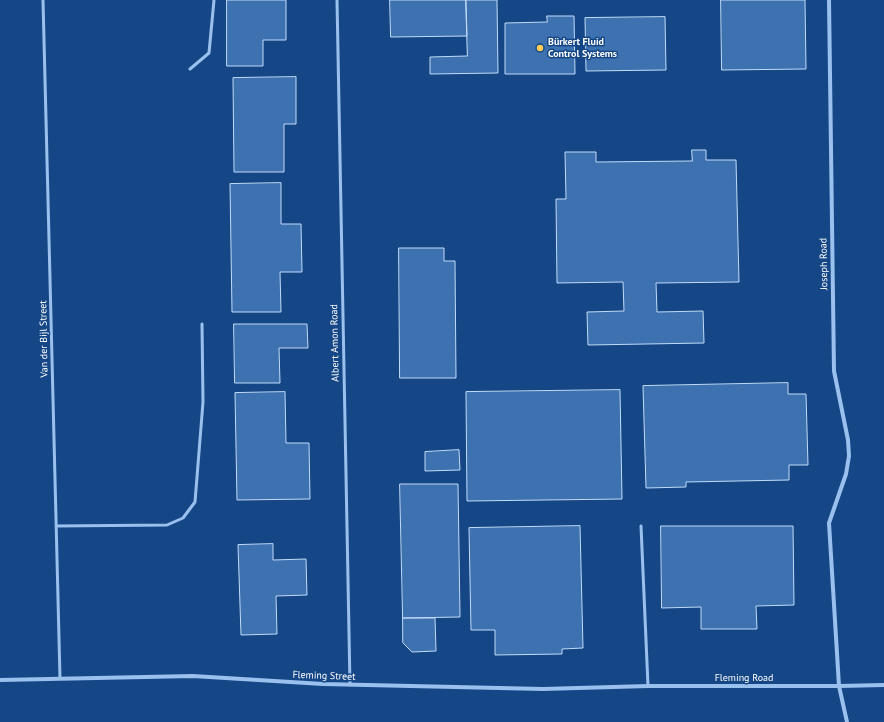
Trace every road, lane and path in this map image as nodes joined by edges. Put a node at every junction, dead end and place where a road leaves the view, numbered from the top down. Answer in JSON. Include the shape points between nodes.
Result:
{"nodes":[{"id":1,"x":43,"y":0,"type":"edge"},
{"id":2,"x":214,"y":0,"type":"edge"},
{"id":3,"x":337,"y":0,"type":"edge"},
{"id":4,"x":829,"y":0,"type":"edge"},
{"id":5,"x":190,"y":69,"type":"dead end"},
{"id":6,"x":202,"y":324,"type":"dead end"},
{"id":7,"x":56,"y":526,"type":"junction"},
{"id":8,"x":641,"y":526,"type":"dead end"},
{"id":9,"x":60,"y":678,"type":"junction"},
{"id":10,"x":0,"y":680,"type":"edge"},
{"id":11,"x":350,"y":685,"type":"junction"},
{"id":12,"x":884,"y":685,"type":"edge"},
{"id":13,"x":648,"y":686,"type":"junction"},
{"id":14,"x":839,"y":686,"type":"junction"},
{"id":15,"x":847,"y":722,"type":"edge"}],
"edges":[{"from":1,"to":7,"type":"lane","name":"Van der Bijl Street"},
{"from":2,"to":5,"type":"lane","via":[[209,53]]},
{"from":3,"to":11,"type":"lane","name":"Albert Amon Road"},
{"from":4,"to":14,"type":"street","name":"Joseph Road","via":[[834,371],[850,456],[829,523]]},
{"from":6,"to":7,"type":"lane","via":[[203,402],[195,502],[183,518],[167,525]]},
{"from":7,"to":9,"type":"lane","name":"Van der Bijl Street"},
{"from":8,"to":13,"type":"lane"},
{"from":9,"to":10,"type":"street","name":"Fleming Street"},
{"from":9,"to":11,"type":"street","name":"Fleming Street","via":[[193,676]]},
{"from":11,"to":13,"type":"street","name":"Fleming Street","via":[[543,689]]},
{"from":12,"to":14,"type":"street","name":"Fleming Road"},
{"from":13,"to":14,"type":"street","name":"Fleming Road"},
{"from":14,"to":15,"type":"street"}]}
